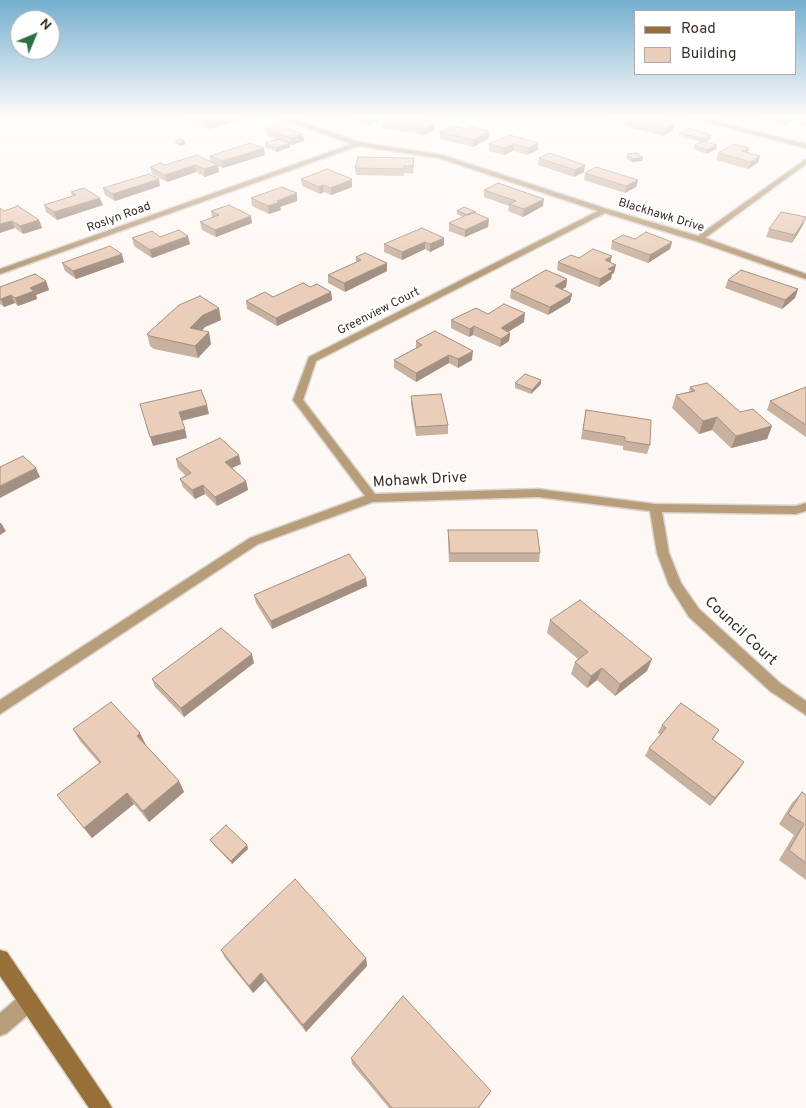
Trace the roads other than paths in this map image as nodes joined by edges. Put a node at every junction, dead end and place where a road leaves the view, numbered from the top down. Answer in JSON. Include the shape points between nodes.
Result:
{"nodes":[{"id":1,"x":292,"y":168,"type":"edge"},
{"id":2,"x":475,"y":168,"type":"edge"},
{"id":3,"x":797,"y":168,"type":"edge"},
{"id":4,"x":604,"y":211,"type":"junction"},
{"id":5,"x":699,"y":239,"type":"junction"},
{"id":6,"x":0,"y":272,"type":"edge"},
{"id":7,"x":806,"y":277,"type":"edge"},
{"id":8,"x":372,"y":498,"type":"junction"},
{"id":9,"x":806,"y":507,"type":"edge"},
{"id":10,"x":655,"y":508,"type":"junction"},
{"id":11,"x":0,"y":708,"type":"edge"},
{"id":12,"x":806,"y":709,"type":"edge"},
{"id":13,"x":0,"y":959,"type":"edge"},
{"id":14,"x":28,"y":1001,"type":"junction"},
{"id":15,"x":0,"y":1026,"type":"edge"},
{"id":16,"x":101,"y":1108,"type":"edge"}],
"edges":[{"from":1,"to":6,"type":"street","name":"Roslyn Road"},
{"from":2,"to":4,"type":"street","name":"Blackhawk Drive"},
{"from":3,"to":5,"type":"street"},
{"from":4,"to":5,"type":"street","name":"Blackhawk Drive"},
{"from":4,"to":8,"type":"street","name":"Greenview Court","via":[[312,359],[298,400]]},
{"from":5,"to":7,"type":"street","name":"Blackhawk Drive"},
{"from":8,"to":10,"type":"street","name":"Mohawk Drive","via":[[538,493]]},
{"from":8,"to":11,"type":"street","name":"Mohawk Drive","via":[[254,542]]},
{"from":9,"to":10,"type":"street","name":"Mohawk Drive","via":[[796,510]]},
{"from":10,"to":12,"type":"street","name":"Council Court","via":[[663,553],[674,585],[694,613],[775,687]]},
{"from":13,"to":14,"type":"main road"},
{"from":14,"to":15,"type":"street"},
{"from":14,"to":16,"type":"main road"}]}
